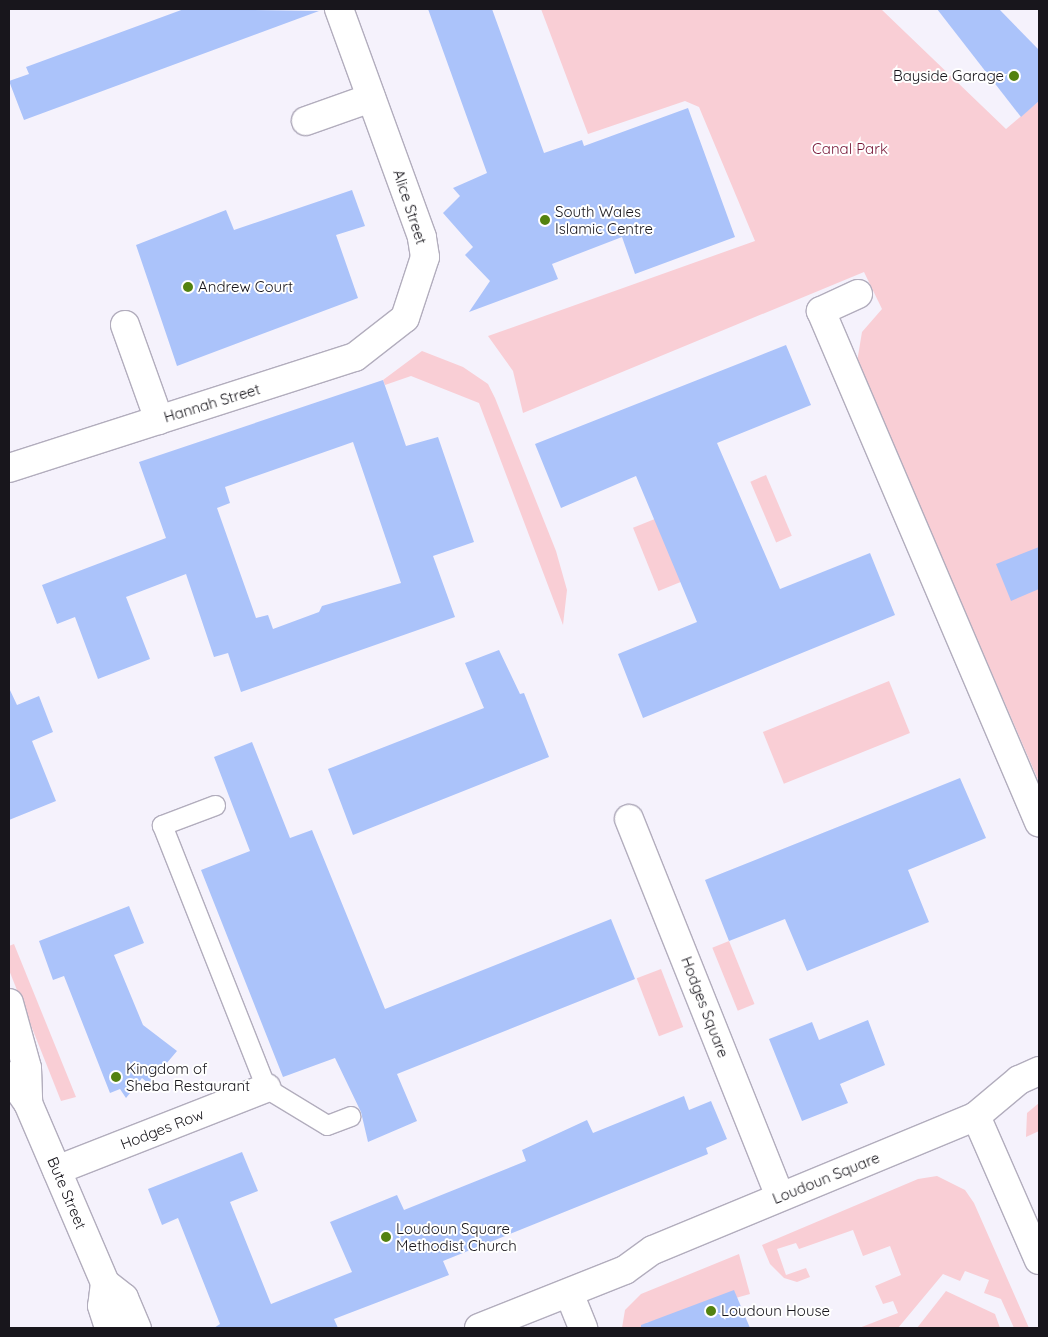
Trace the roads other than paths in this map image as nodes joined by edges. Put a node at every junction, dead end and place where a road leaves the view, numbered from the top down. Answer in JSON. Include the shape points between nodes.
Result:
{"nodes":[{"id":1,"x":339,"y":9,"type":"edge"},
{"id":2,"x":371,"y":98,"type":"junction"},
{"id":3,"x":306,"y":121,"type":"dead end"},
{"id":4,"x":858,"y":294,"type":"dead end"},
{"id":5,"x":405,"y":318,"type":"joint"},
{"id":6,"x":125,"y":324,"type":"dead end"},
{"id":7,"x":158,"y":420,"type":"junction"},
{"id":8,"x":9,"y":468,"type":"edge"},
{"id":9,"x":215,"y":805,"type":"dead end"},
{"id":10,"x":629,"y":819,"type":"dead end"},
{"id":11,"x":1039,"y":822,"type":"edge"},
{"id":12,"x":9,"y":1003,"type":"edge"},
{"id":13,"x":1039,"y":1071,"type":"edge"},
{"id":14,"x":9,"y":1076,"type":"edge"},
{"id":15,"x":266,"y":1088,"type":"junction"},
{"id":16,"x":28,"y":1103,"type":"junction"},
{"id":17,"x":350,"y":1116,"type":"dead end"},
{"id":18,"x":976,"y":1116,"type":"junction"},
{"id":19,"x":58,"y":1170,"type":"junction"},
{"id":20,"x":780,"y":1196,"type":"junction"},
{"id":21,"x":1039,"y":1260,"type":"edge"},
{"id":22,"x":105,"y":1283,"type":"junction"},
{"id":23,"x":569,"y":1293,"type":"junction"},
{"id":24,"x":109,"y":1328,"type":"edge"},
{"id":25,"x":137,"y":1328,"type":"edge"},
{"id":26,"x":480,"y":1328,"type":"edge"},
{"id":27,"x":583,"y":1328,"type":"edge"}],
"edges":[{"from":1,"to":2,"type":"street","name":"Alice Street"},
{"from":2,"to":3,"type":"street"},
{"from":2,"to":5,"type":"street","name":"Alice Street","via":[[426,257]]},
{"from":4,"to":11,"type":"street","via":[[821,311]]},
{"from":5,"to":7,"type":"street","name":"Hannah Street","via":[[355,357]]},
{"from":6,"to":7,"type":"street"},
{"from":7,"to":8,"type":"street","name":"Hannah Street"},
{"from":9,"to":15,"type":"lane","via":[[162,825]]},
{"from":10,"to":20,"type":"street","name":"Hodges Square"},
{"from":12,"to":16,"type":"street","name":"Bute Street","via":[[27,1068]]},
{"from":13,"to":18,"type":"street","name":"Loudoun Square","via":[[1019,1080]]},
{"from":14,"to":16,"type":"street","name":"Bute Street"},
{"from":15,"to":17,"type":"lane","via":[[326,1125]]},
{"from":15,"to":19,"type":"street","name":"Hodges Row"},
{"from":16,"to":19,"type":"street","name":"Bute Street"},
{"from":18,"to":20,"type":"street","name":"Loudoun Square"},
{"from":18,"to":21,"type":"street"},
{"from":19,"to":22,"type":"street","name":"Bute Street"},
{"from":20,"to":23,"type":"street","name":"Loudoun Square","via":[[653,1250],[625,1270]]},
{"from":22,"to":24,"type":"street","name":"Bute Street","via":[[102,1306]]},
{"from":22,"to":25,"type":"street","name":"Bute Street","via":[[124,1298]]},
{"from":23,"to":26,"type":"street","name":"Loudoun Square"},
{"from":23,"to":27,"type":"street"}]}
